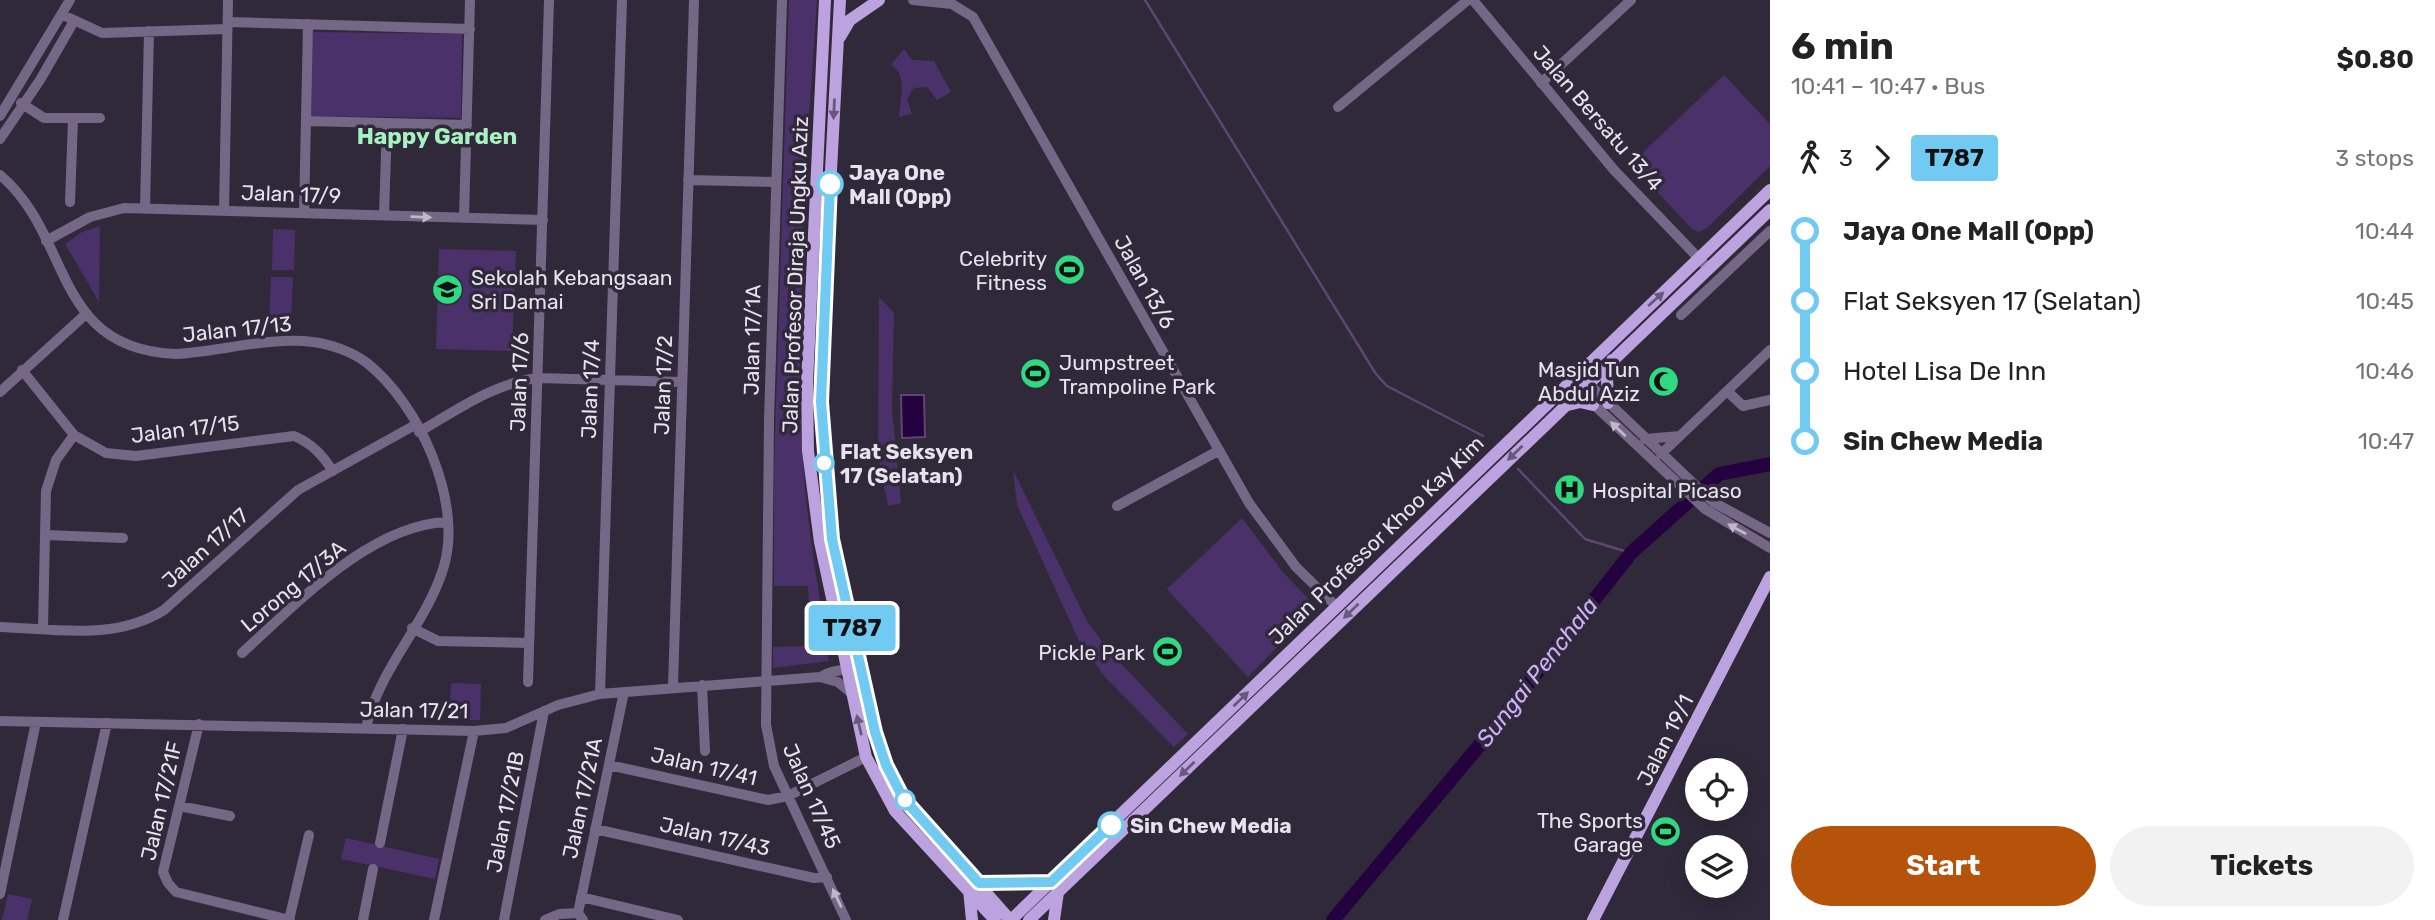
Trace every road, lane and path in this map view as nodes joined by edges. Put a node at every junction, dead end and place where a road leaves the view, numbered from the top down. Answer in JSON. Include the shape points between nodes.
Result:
{"nodes":[{"id":1,"x":70,"y":0,"type":"edge"},
{"id":2,"x":228,"y":0,"type":"edge"},
{"id":3,"x":470,"y":0,"type":"edge"},
{"id":4,"x":549,"y":0,"type":"edge"},
{"id":5,"x":622,"y":0,"type":"edge"},
{"id":6,"x":694,"y":0,"type":"edge"},
{"id":7,"x":782,"y":0,"type":"edge"},
{"id":8,"x":825,"y":0,"type":"edge"},
{"id":9,"x":840,"y":0,"type":"edge"},
{"id":10,"x":879,"y":0,"type":"edge"},
{"id":11,"x":913,"y":0,"type":"edge"},
{"id":12,"x":1471,"y":0,"type":"edge"},
{"id":13,"x":1631,"y":0,"type":"edge"},
{"id":14,"x":62,"y":15,"type":"junction"},
{"id":15,"x":74,"y":21,"type":"junction"},
{"id":16,"x":308,"y":24,"type":"junction"},
{"id":17,"x":228,"y":25,"type":"junction"},
{"id":18,"x":470,"y":29,"type":"junction"},
{"id":19,"x":149,"y":31,"type":"junction"},
{"id":20,"x":838,"y":41,"type":"junction"},
{"id":21,"x":1541,"y":83,"type":"junction"},
{"id":22,"x":13,"y":97,"type":"junction"},
{"id":23,"x":23,"y":105,"type":"junction"},
{"id":24,"x":1338,"y":107,"type":"dead end"},
{"id":25,"x":2,"y":110,"type":"edge"},
{"id":26,"x":73,"y":118,"type":"junction"},
{"id":27,"x":100,"y":118,"type":"dead end"},
{"id":28,"x":306,"y":121,"type":"junction"},
{"id":29,"x":387,"y":123,"type":"junction"},
{"id":30,"x":467,"y":125,"type":"junction"},
{"id":31,"x":0,"y":139,"type":"edge"},
{"id":32,"x":0,"y":175,"type":"edge"},
{"id":33,"x":688,"y":180,"type":"junction"},
{"id":34,"x":776,"y":182,"type":"junction"},
{"id":35,"x":1770,"y":190,"type":"edge"},
{"id":36,"x":70,"y":202,"type":"dead end"},
{"id":37,"x":145,"y":209,"type":"junction"},
{"id":38,"x":1770,"y":210,"type":"edge"},
{"id":39,"x":224,"y":211,"type":"junction"},
{"id":40,"x":304,"y":213,"type":"junction"},
{"id":41,"x":384,"y":215,"type":"junction"},
{"id":42,"x":464,"y":218,"type":"junction"},
{"id":43,"x":543,"y":220,"type":"junction"},
{"id":44,"x":1770,"y":231,"type":"edge"},
{"id":45,"x":46,"y":241,"type":"junction"},
{"id":46,"x":1699,"y":258,"type":"junction"},
{"id":47,"x":1708,"y":268,"type":"junction"},
{"id":48,"x":86,"y":314,"type":"junction"},
{"id":49,"x":1681,"y":315,"type":"dead end"},
{"id":50,"x":1606,"y":345,"type":"junction"},
{"id":51,"x":1770,"y":350,"type":"edge"},
{"id":52,"x":1612,"y":360,"type":"junction"},
{"id":53,"x":22,"y":370,"type":"junction"},
{"id":54,"x":538,"y":378,"type":"junction"},
{"id":55,"x":610,"y":380,"type":"junction"},
{"id":56,"x":682,"y":382,"type":"junction"},
{"id":57,"x":1583,"y":386,"type":"junction"},
{"id":58,"x":1727,"y":391,"type":"junction"},
{"id":59,"x":0,"y":392,"type":"edge"},
{"id":60,"x":1770,"y":400,"type":"edge"},
{"id":61,"x":1548,"y":401,"type":"junction"},
{"id":62,"x":1608,"y":403,"type":"junction"},
{"id":63,"x":1593,"y":405,"type":"junction"},
{"id":64,"x":1564,"y":406,"type":"junction"},
{"id":65,"x":417,"y":428,"type":"junction"},
{"id":66,"x":74,"y":435,"type":"junction"},
{"id":67,"x":1681,"y":436,"type":"junction"},
{"id":68,"x":1645,"y":439,"type":"junction"},
{"id":69,"x":1218,"y":451,"type":"junction"},
{"id":70,"x":1643,"y":452,"type":"junction"},
{"id":71,"x":1661,"y":454,"type":"junction"},
{"id":72,"x":333,"y":471,"type":"junction"},
{"id":73,"x":1670,"y":471,"type":"junction"},
{"id":74,"x":1117,"y":506,"type":"dead end"},
{"id":75,"x":1709,"y":506,"type":"junction"},
{"id":76,"x":448,"y":522,"type":"junction"},
{"id":77,"x":1770,"y":533,"type":"edge"},
{"id":78,"x":45,"y":535,"type":"junction"},
{"id":79,"x":123,"y":538,"type":"dead end"},
{"id":80,"x":1770,"y":548,"type":"edge"},
{"id":81,"x":1770,"y":578,"type":"edge"},
{"id":82,"x":1336,"y":606,"type":"junction"},
{"id":83,"x":0,"y":627,"type":"edge"},
{"id":84,"x":43,"y":628,"type":"junction"},
{"id":85,"x":412,"y":628,"type":"junction"},
{"id":86,"x":529,"y":643,"type":"junction"},
{"id":87,"x":242,"y":653,"type":"dead end"},
{"id":88,"x":847,"y":670,"type":"junction"},
{"id":89,"x":820,"y":677,"type":"junction"},
{"id":90,"x":528,"y":682,"type":"dead end"},
{"id":91,"x":766,"y":682,"type":"junction"},
{"id":92,"x":702,"y":685,"type":"junction"},
{"id":93,"x":673,"y":687,"type":"junction"},
{"id":94,"x":865,"y":688,"type":"junction"},
{"id":95,"x":624,"y":692,"type":"junction"},
{"id":96,"x":851,"y":693,"type":"junction"},
{"id":97,"x":600,"y":694,"type":"junction"},
{"id":98,"x":544,"y":711,"type":"junction"},
{"id":99,"x":0,"y":721,"type":"edge"},
{"id":100,"x":36,"y":722,"type":"junction"},
{"id":101,"x":107,"y":723,"type":"junction"},
{"id":102,"x":199,"y":724,"type":"junction"},
{"id":103,"x":366,"y":728,"type":"junction"},
{"id":104,"x":403,"y":729,"type":"junction"},
{"id":105,"x":474,"y":731,"type":"junction"},
{"id":106,"x":705,"y":751,"type":"dead end"},
{"id":107,"x":866,"y":757,"type":"junction"},
{"id":108,"x":608,"y":765,"type":"junction"},
{"id":109,"x":789,"y":796,"type":"junction"},
{"id":110,"x":179,"y":806,"type":"junction"},
{"id":111,"x":230,"y":816,"type":"dead end"},
{"id":112,"x":595,"y":829,"type":"junction"},
{"id":113,"x":309,"y":835,"type":"dead end"},
{"id":114,"x":380,"y":842,"type":"dead end"},
{"id":115,"x":373,"y":869,"type":"dead end"},
{"id":116,"x":827,"y":877,"type":"junction"},
{"id":117,"x":974,"y":886,"type":"junction"},
{"id":118,"x":1055,"y":887,"type":"junction"},
{"id":119,"x":0,"y":894,"type":"edge"},
{"id":120,"x":581,"y":897,"type":"junction"},
{"id":121,"x":581,"y":916,"type":"edge"},
{"id":122,"x":63,"y":920,"type":"edge"},
{"id":123,"x":290,"y":920,"type":"edge"},
{"id":124,"x":363,"y":920,"type":"edge"},
{"id":125,"x":434,"y":920,"type":"edge"},
{"id":126,"x":503,"y":920,"type":"edge"},
{"id":127,"x":545,"y":920,"type":"edge"},
{"id":128,"x":678,"y":920,"type":"edge"},
{"id":129,"x":846,"y":920,"type":"edge"},
{"id":130,"x":972,"y":920,"type":"edge"},
{"id":131,"x":995,"y":920,"type":"edge"},
{"id":132,"x":1010,"y":920,"type":"edge"},
{"id":133,"x":1029,"y":920,"type":"edge"},
{"id":134,"x":1054,"y":920,"type":"edge"},
{"id":135,"x":1593,"y":920,"type":"edge"}],
"edges":[{"from":1,"to":14,"type":"street"},
{"from":2,"to":17,"type":"street"},
{"from":3,"to":18,"type":"street"},
{"from":4,"to":43,"type":"street","name":"Jalan 17/6"},
{"from":5,"to":55,"type":"street","name":"Jalan 17/4"},
{"from":6,"to":33,"type":"street","name":"Jalan 17/2"},
{"from":7,"to":34,"type":"street","name":"Jalan 17/1A"},
{"from":8,"to":88,"type":"main road","name":"Jalan Profesor Diraja Ungku Aziz","via":[[809,317],[808,451],[820,542]]},
{"from":9,"to":20,"type":"main road","name":"Jalan Profesor Diraja Ungku Aziz"},
{"from":10,"to":20,"type":"main road","via":[[850,20]]},
{"from":11,"to":69,"type":"street","name":"Jalan 13/6","via":[[951,4],[973,17]]},
{"from":12,"to":21,"type":"street","name":"Jalan Bersatu 13/4"},
{"from":12,"to":24,"type":"street"},
{"from":13,"to":21,"type":"street"},
{"from":14,"to":15,"type":"street"},
{"from":14,"to":22,"type":"street"},
{"from":15,"to":19,"type":"street","via":[[102,33]]},
{"from":15,"to":23,"type":"street"},
{"from":16,"to":17,"type":"street"},
{"from":16,"to":18,"type":"street"},
{"from":16,"to":28,"type":"street"},
{"from":17,"to":19,"type":"street"},
{"from":17,"to":39,"type":"street"},
{"from":18,"to":30,"type":"street"},
{"from":19,"to":37,"type":"street"},
{"from":20,"to":94,"type":"main road","name":"Jalan Profesor Diraja Ungku Aziz","one_way":true,"via":[[821,422],[832,539]]},
{"from":21,"to":46,"type":"street","name":"Jalan Bersatu 13/4","via":[[1614,170]]},
{"from":22,"to":23,"type":"street"},
{"from":22,"to":25,"type":"street"},
{"from":23,"to":26,"type":"street","via":[[44,118]]},
{"from":23,"to":31,"type":"street"},
{"from":26,"to":27,"type":"street"},
{"from":26,"to":36,"type":"street"},
{"from":28,"to":29,"type":"street"},
{"from":28,"to":40,"type":"street"},
{"from":29,"to":30,"type":"street"},
{"from":29,"to":41,"type":"street"},
{"from":30,"to":42,"type":"street"},
{"from":32,"to":45,"type":"street","name":"Jalan 17/13","via":[[34,215]]},
{"from":33,"to":34,"type":"street"},
{"from":33,"to":56,"type":"street","name":"Jalan 17/2"},
{"from":34,"to":91,"type":"street","name":"Jalan 17/1A"},
{"from":35,"to":46,"type":"main road","name":"Jalan Professor Khoo Kay Kim"},
{"from":37,"to":39,"type":"street","name":"Jalan 17/9"},
{"from":37,"to":45,"type":"street","name":"Jalan 17/9","via":[[108,211]]},
{"from":38,"to":47,"type":"main road","name":"Jalan Professor Khoo Kay Kim"},
{"from":39,"to":40,"type":"street","name":"Jalan 17/9"},
{"from":40,"to":41,"type":"street","name":"Jalan 17/9"},
{"from":41,"to":42,"type":"street","name":"Jalan 17/9","one_way":true},
{"from":42,"to":43,"type":"street","name":"Jalan 17/9"},
{"from":43,"to":54,"type":"street","name":"Jalan 17/6"},
{"from":44,"to":49,"type":"street"},
{"from":45,"to":48,"type":"street","name":"Jalan 17/13","via":[[66,286]]},
{"from":46,"to":47,"type":"street","name":"Jalan Bersatu 13/4"},
{"from":50,"to":46,"type":"main road","name":"Jalan Professor Khoo Kay Kim","one_way":true},
{"from":47,"to":52,"type":"main road","name":"Jalan Professor Khoo Kay Kim"},
{"from":48,"to":53,"type":"street"},
{"from":48,"to":65,"type":"street","name":"Jalan 17/13","via":[[125,344],[158,354],[300,341],[341,350],[365,361],[379,375]]},
{"from":50,"to":57,"type":"main road","via":[[1585,371]]},
{"from":50,"to":61,"type":"main road","name":"Jalan Professor Khoo Kay Kim"},
{"from":51,"to":58,"type":"street"},
{"from":52,"to":57,"type":"main road","name":"Jalan Professor Khoo Kay Kim"},
{"from":52,"to":62,"type":"main road"},
{"from":53,"to":59,"type":"street"},
{"from":53,"to":66,"type":"street","name":"Jalan 17/15"},
{"from":54,"to":55,"type":"street","name":"Jalan 17/17"},
{"from":54,"to":65,"type":"street","name":"Jalan 17/17","via":[[517,380]]},
{"from":54,"to":86,"type":"street","name":"Jalan 17/6"},
{"from":55,"to":56,"type":"street","name":"Jalan 17/17"},
{"from":55,"to":97,"type":"street","name":"Jalan 17/4"},
{"from":56,"to":93,"type":"street","name":"Jalan 17/2"},
{"from":57,"to":61,"type":"main road"},
{"from":57,"to":62,"type":"street"},
{"from":57,"to":63,"type":"street"},
{"from":57,"to":64,"type":"main road","name":"Jalan Professor Khoo Kay Kim"},
{"from":58,"to":60,"type":"street","via":[[1742,405]]},
{"from":58,"to":67,"type":"street"},
{"from":61,"to":82,"type":"main road","name":"Jalan Professor Khoo Kay Kim"},
{"from":62,"to":68,"type":"street"},
{"from":63,"to":64,"type":"main road"},
{"from":70,"to":63,"type":"street","one_way":true},
{"from":64,"to":118,"type":"main road","name":"Jalan Professor Khoo Kay Kim","one_way":true},
{"from":65,"to":72,"type":"street","name":"Jalan 17/17"},
{"from":65,"to":76,"type":"street","name":"Jalan 17/13","via":[[443,484]]},
{"from":66,"to":72,"type":"street","name":"Jalan 17/15","via":[[120,456],[294,436],[321,453]]},
{"from":66,"to":78,"type":"street","via":[[49,475]]},
{"from":67,"to":68,"type":"street"},
{"from":67,"to":71,"type":"street"},
{"from":67,"to":73,"type":"street"},
{"from":68,"to":71,"type":"street"},
{"from":69,"to":74,"type":"street"},
{"from":69,"to":82,"type":"street","name":"Jalan 13/6","via":[[1269,533]]},
{"from":70,"to":71,"type":"street"},
{"from":70,"to":73,"type":"street"},
{"from":71,"to":73,"type":"street"},
{"from":72,"to":84,"type":"street","name":"Jalan 17/17","via":[[298,490],[150,620],[113,631]]},
{"from":73,"to":75,"type":"street","via":[[1687,480]]},
{"from":73,"to":75,"type":"street","via":[[1677,486]]},
{"from":75,"to":77,"type":"street"},
{"from":80,"to":75,"type":"street","one_way":true},
{"from":76,"to":85,"type":"street","name":"Jalan 17/13","via":[[444,567]]},
{"from":76,"to":87,"type":"street","name":"Lorong 17/3A","via":[[419,526],[363,553]]},
{"from":78,"to":79,"type":"street"},
{"from":78,"to":84,"type":"street"},
{"from":81,"to":135,"type":"main road","name":"Jalan 19/1"},
{"from":118,"to":82,"type":"main road","name":"Jalan Professor Khoo Kay Kim","one_way":true},
{"from":83,"to":84,"type":"street","name":"Jalan 17/17"},
{"from":85,"to":86,"type":"street","via":[[438,641]]},
{"from":85,"to":103,"type":"street","name":"Jalan 17/13","via":[[380,685]]},
{"from":86,"to":90,"type":"street","name":"Jalan 17/6"},
{"from":88,"to":89,"type":"street","name":"Jalan 17/21"},
{"from":88,"to":94,"type":"street","via":[[854,670]]},
{"from":88,"to":96,"type":"main road","name":"Jalan Profesor Diraja Ungku Aziz"},
{"from":89,"to":91,"type":"street","name":"Jalan 17/21"},
{"from":89,"to":96,"type":"street","via":[[838,682]]},
{"from":91,"to":92,"type":"street","name":"Jalan 17/21"},
{"from":91,"to":109,"type":"street","name":"Jalan 17/45","via":[[768,746]]},
{"from":92,"to":93,"type":"street","name":"Jalan 17/21"},
{"from":92,"to":106,"type":"street"},
{"from":93,"to":95,"type":"street","name":"Jalan 17/21"},
{"from":94,"to":117,"type":"main road","name":"Jalan Profesor Diraja Ungku Aziz","via":[[880,749],[903,798]]},
{"from":95,"to":97,"type":"street","name":"Jalan 17/21"},
{"from":95,"to":108,"type":"street","name":"Jalan 17/21A"},
{"from":107,"to":96,"type":"main road","name":"Jalan Profesor Diraja Ungku Aziz","one_way":true},
{"from":97,"to":98,"type":"street","name":"Jalan 17/21"},
{"from":98,"to":105,"type":"street","name":"Jalan 17/21","via":[[506,728]]},
{"from":98,"to":126,"type":"street","name":"Jalan 17/21B"},
{"from":99,"to":100,"type":"street","name":"Jalan 17/21"},
{"from":100,"to":101,"type":"street","name":"Jalan 17/21"},
{"from":100,"to":119,"type":"street"},
{"from":101,"to":102,"type":"street","name":"Jalan 17/21"},
{"from":101,"to":122,"type":"street"},
{"from":102,"to":103,"type":"street","name":"Jalan 17/21"},
{"from":102,"to":110,"type":"street","name":"Jalan 17/21F"},
{"from":103,"to":104,"type":"street","name":"Jalan 17/21"},
{"from":104,"to":105,"type":"street","name":"Jalan 17/21"},
{"from":104,"to":114,"type":"street"},
{"from":105,"to":125,"type":"street"},
{"from":107,"to":109,"type":"street","name":"Jalan 17/41"},
{"from":107,"to":117,"type":"main road","name":"Jalan Profesor Diraja Ungku Aziz","via":[[895,811]]},
{"from":108,"to":109,"type":"street","name":"Jalan 17/41","via":[[761,799]]},
{"from":108,"to":112,"type":"street","name":"Jalan 17/21A"},
{"from":109,"to":116,"type":"street","name":"Jalan 17/45"},
{"from":110,"to":111,"type":"street"},
{"from":110,"to":123,"type":"street","name":"Jalan 17/21F","via":[[163,872],[167,883],[176,891]]},
{"from":112,"to":116,"type":"street","name":"Jalan 17/43","via":[[814,878]]},
{"from":112,"to":120,"type":"street","name":"Jalan 17/21A"},
{"from":113,"to":123,"type":"street"},
{"from":115,"to":124,"type":"street"},
{"from":129,"to":116,"type":"street","name":"Jalan 17/45","one_way":true},
{"from":117,"to":118,"type":"main road"},
{"from":117,"to":130,"type":"main road"},
{"from":117,"to":131,"type":"main road","name":"Jalan Profesor Diraja Ungku Aziz"},
{"from":117,"to":132,"type":"main road","name":"Jalan Profesor Diraja Ungku Aziz"},
{"from":118,"to":132,"type":"main road","name":"Jalan Professor Khoo Kay Kim"},
{"from":118,"to":133,"type":"main road","name":"Jalan Professor Khoo Kay Kim"},
{"from":118,"to":134,"type":"main road"},
{"from":120,"to":121,"type":"street","name":"Jalan 17/21A"},
{"from":120,"to":128,"type":"street"},
{"from":121,"to":127,"type":"street","via":[[559,914]]}]}
